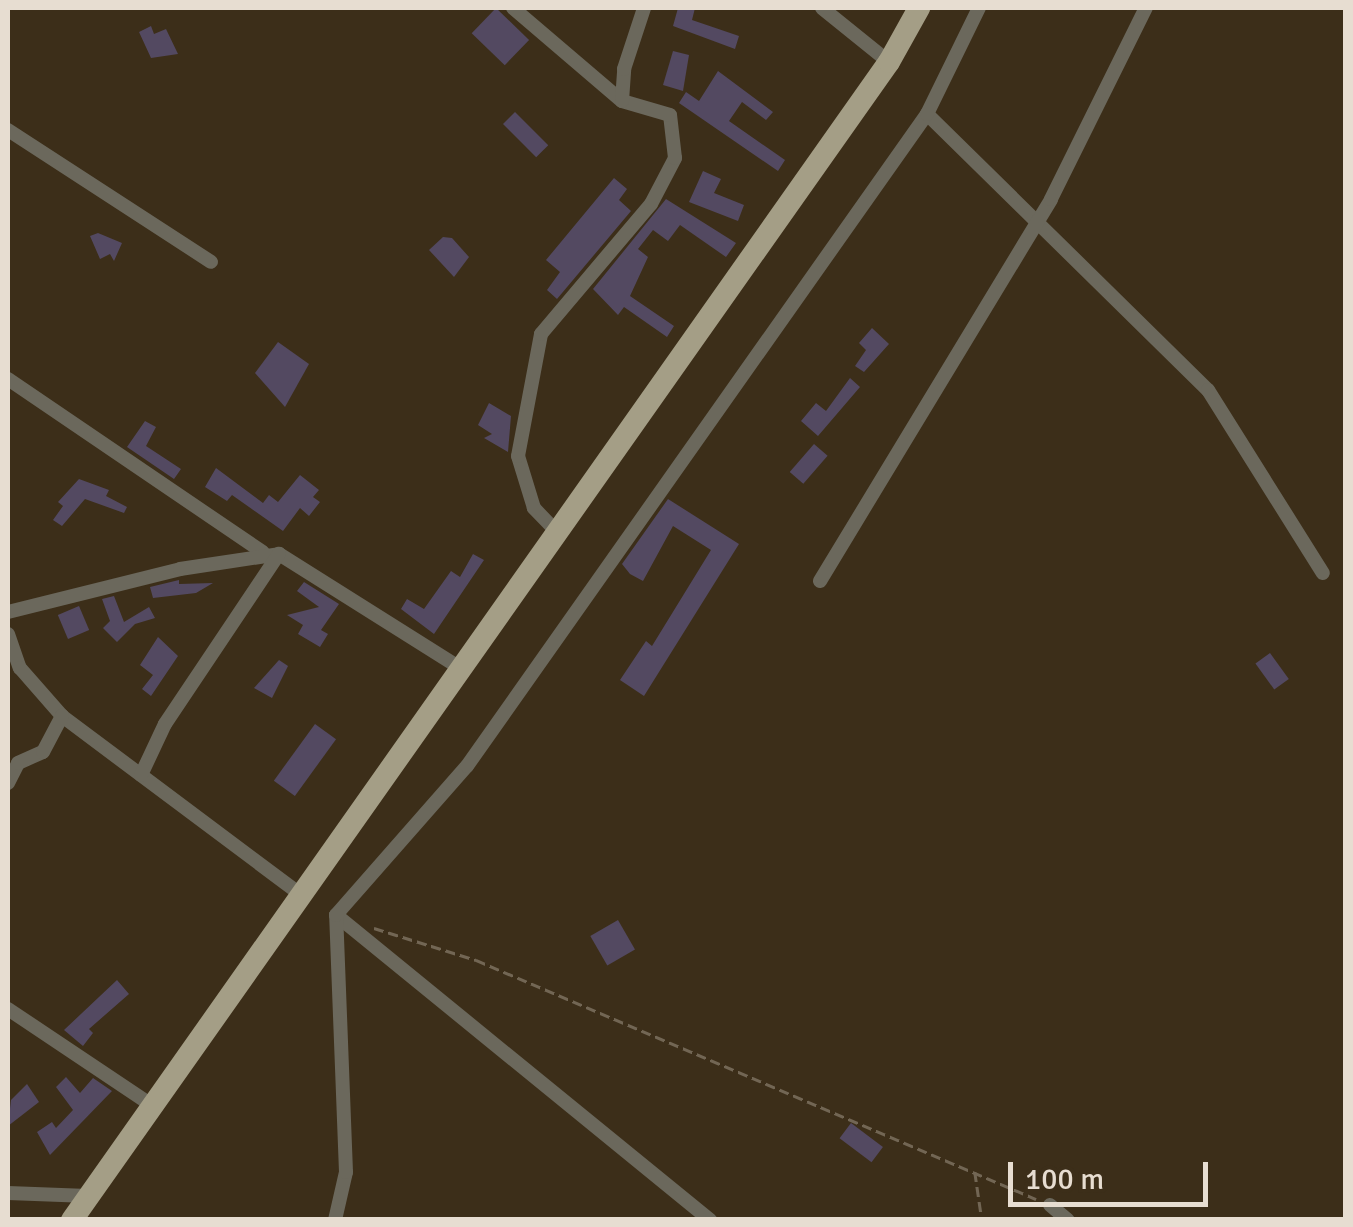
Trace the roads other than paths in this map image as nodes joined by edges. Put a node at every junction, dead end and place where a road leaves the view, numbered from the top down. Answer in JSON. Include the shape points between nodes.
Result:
{"nodes":[{"id":1,"x":513,"y":8,"type":"edge"},
{"id":2,"x":644,"y":8,"type":"edge"},
{"id":3,"x":822,"y":8,"type":"edge"},
{"id":4,"x":919,"y":8,"type":"edge"},
{"id":5,"x":980,"y":8,"type":"edge"},
{"id":6,"x":1146,"y":8,"type":"edge"},
{"id":7,"x":889,"y":62,"type":"junction"},
{"id":8,"x":622,"y":101,"type":"junction"},
{"id":9,"x":928,"y":114,"type":"junction"},
{"id":10,"x":8,"y":130,"type":"edge"},
{"id":11,"x":1036,"y":224,"type":"junction"},
{"id":12,"x":211,"y":262,"type":"dead end"},
{"id":13,"x":10,"y":385,"type":"edge"},
{"id":14,"x":556,"y":531,"type":"junction"},
{"id":15,"x":271,"y":553,"type":"junction"},
{"id":16,"x":1323,"y":574,"type":"dead end"},
{"id":17,"x":820,"y":581,"type":"dead end"},
{"id":18,"x":8,"y":612,"type":"edge"},
{"id":19,"x":8,"y":634,"type":"edge"},
{"id":20,"x":460,"y":668,"type":"junction"},
{"id":21,"x":62,"y":716,"type":"junction"},
{"id":22,"x":141,"y":775,"type":"junction"},
{"id":23,"x":8,"y":784,"type":"edge"},
{"id":24,"x":300,"y":894,"type":"junction"},
{"id":25,"x":336,"y":916,"type":"junction"},
{"id":26,"x":8,"y":1009,"type":"edge"},
{"id":27,"x":150,"y":1104,"type":"junction"},
{"id":28,"x":8,"y":1192,"type":"edge"},
{"id":29,"x":88,"y":1196,"type":"junction"},
{"id":30,"x":1050,"y":1205,"type":"road end"},
{"id":31,"x":72,"y":1220,"type":"edge"},
{"id":32,"x":336,"y":1220,"type":"edge"},
{"id":33,"x":710,"y":1220,"type":"edge"},
{"id":34,"x":1068,"y":1220,"type":"edge"}],
"edges":[{"from":1,"to":8,"type":"street"},
{"from":2,"to":8,"type":"street","via":[[624,69]]},
{"from":3,"to":7,"type":"street"},
{"from":4,"to":7,"type":"main road"},
{"from":5,"to":9,"type":"street"},
{"from":6,"to":11,"type":"street"},
{"from":7,"to":14,"type":"main road"},
{"from":8,"to":14,"type":"street","via":[[670,115],[675,158],[651,204],[541,334],[518,456],[534,508]]},
{"from":9,"to":11,"type":"street"},
{"from":9,"to":25,"type":"street","via":[[467,766]]},
{"from":10,"to":12,"type":"street"},
{"from":11,"to":16,"type":"street","via":[[1208,390]]},
{"from":11,"to":17,"type":"street"},
{"from":13,"to":15,"type":"street"},
{"from":14,"to":20,"type":"main road"},
{"from":15,"to":18,"type":"street"},
{"from":15,"to":20,"type":"street"},
{"from":15,"to":22,"type":"street"},
{"from":19,"to":21,"type":"street","via":[[20,668]]},
{"from":20,"to":24,"type":"main road"},
{"from":21,"to":22,"type":"street"},
{"from":21,"to":23,"type":"street","via":[[43,752],[18,763]]},
{"from":22,"to":24,"type":"street"},
{"from":24,"to":27,"type":"main road"},
{"from":25,"to":32,"type":"street","via":[[346,1172]]},
{"from":25,"to":33,"type":"street"},
{"from":26,"to":27,"type":"street"},
{"from":27,"to":29,"type":"main road"},
{"from":28,"to":29,"type":"street"},
{"from":29,"to":31,"type":"main road"},
{"from":30,"to":34,"type":"street"}]}
